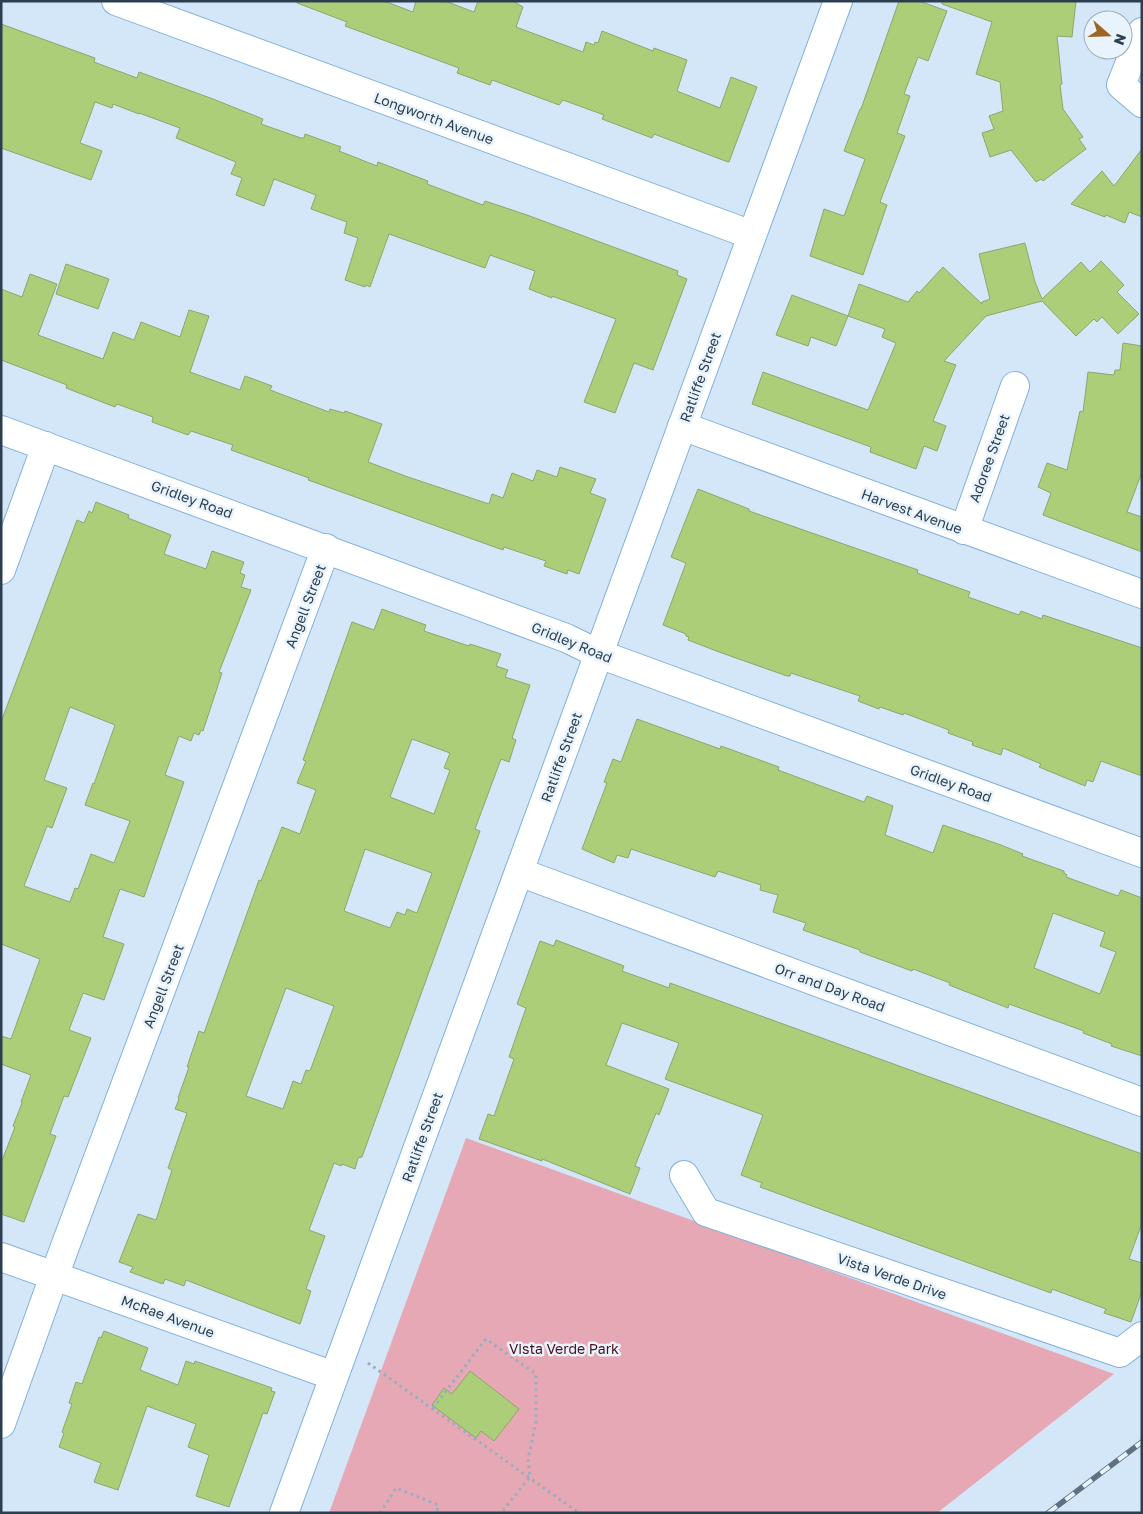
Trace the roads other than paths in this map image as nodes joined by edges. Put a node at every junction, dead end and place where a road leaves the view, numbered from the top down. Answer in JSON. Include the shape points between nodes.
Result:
{"nodes":[{"id":1,"x":116,"y":1,"type":"edge"},
{"id":2,"x":838,"y":1,"type":"edge"},
{"id":3,"x":1142,"y":32,"type":"edge"},
{"id":4,"x":1142,"y":103,"type":"edge"},
{"id":5,"x":752,"y":235,"type":"junction"},
{"id":6,"x":1015,"y":386,"type":"dead end"},
{"id":7,"x":682,"y":426,"type":"junction"},
{"id":8,"x":1,"y":430,"type":"edge"},
{"id":9,"x":46,"y":446,"type":"junction"},
{"id":10,"x":964,"y":530,"type":"junction"},
{"id":11,"x":326,"y":548,"type":"junction"},
{"id":12,"x":1,"y":570,"type":"edge"},
{"id":13,"x":1142,"y":594,"type":"edge"},
{"id":14,"x":599,"y":654,"type":"junction"},
{"id":15,"x":1142,"y":854,"type":"edge"},
{"id":16,"x":519,"y":872,"type":"junction"},
{"id":17,"x":1142,"y":1102,"type":"edge"},
{"id":18,"x":684,"y":1175,"type":"dead end"},
{"id":19,"x":1,"y":1257,"type":"edge"},
{"id":20,"x":54,"y":1276,"type":"junction"},
{"id":21,"x":1142,"y":1336,"type":"edge"},
{"id":22,"x":334,"y":1376,"type":"junction"},
{"id":23,"x":1,"y":1424,"type":"edge"},
{"id":24,"x":284,"y":1513,"type":"edge"}],
"edges":[{"from":1,"to":5,"type":"street","name":"Longworth Avenue"},
{"from":2,"to":5,"type":"street","name":"Ratliffe Street"},
{"from":3,"to":4,"type":"street","via":[[1121,84]]},
{"from":5,"to":7,"type":"street","name":"Ratliffe Street"},
{"from":6,"to":10,"type":"street","name":"Adoree Street"},
{"from":7,"to":10,"type":"street","name":"Harvest Avenue"},
{"from":7,"to":14,"type":"street","name":"Ratliffe Street"},
{"from":8,"to":9,"type":"street","name":"Gridley Road"},
{"from":9,"to":11,"type":"street","name":"Gridley Road"},
{"from":9,"to":12,"type":"street"},
{"from":10,"to":13,"type":"street","name":"Harvest Avenue"},
{"from":11,"to":14,"type":"street","name":"Gridley Road","via":[[566,638]]},
{"from":11,"to":20,"type":"street","name":"Angell Street"},
{"from":14,"to":15,"type":"street","name":"Gridley Road"},
{"from":14,"to":16,"type":"street","name":"Ratliffe Street"},
{"from":16,"to":17,"type":"street","name":"Orr and Day Road"},
{"from":16,"to":22,"type":"street","name":"Ratliffe Street"},
{"from":18,"to":21,"type":"street","name":"Vista Verde Drive","via":[[706,1212],[1120,1353]]},
{"from":19,"to":20,"type":"street","name":"McRae Avenue"},
{"from":20,"to":22,"type":"street","name":"McRae Avenue"},
{"from":20,"to":23,"type":"street","name":"Angell Street"},
{"from":22,"to":24,"type":"street","name":"Ratliffe Street"}]}
